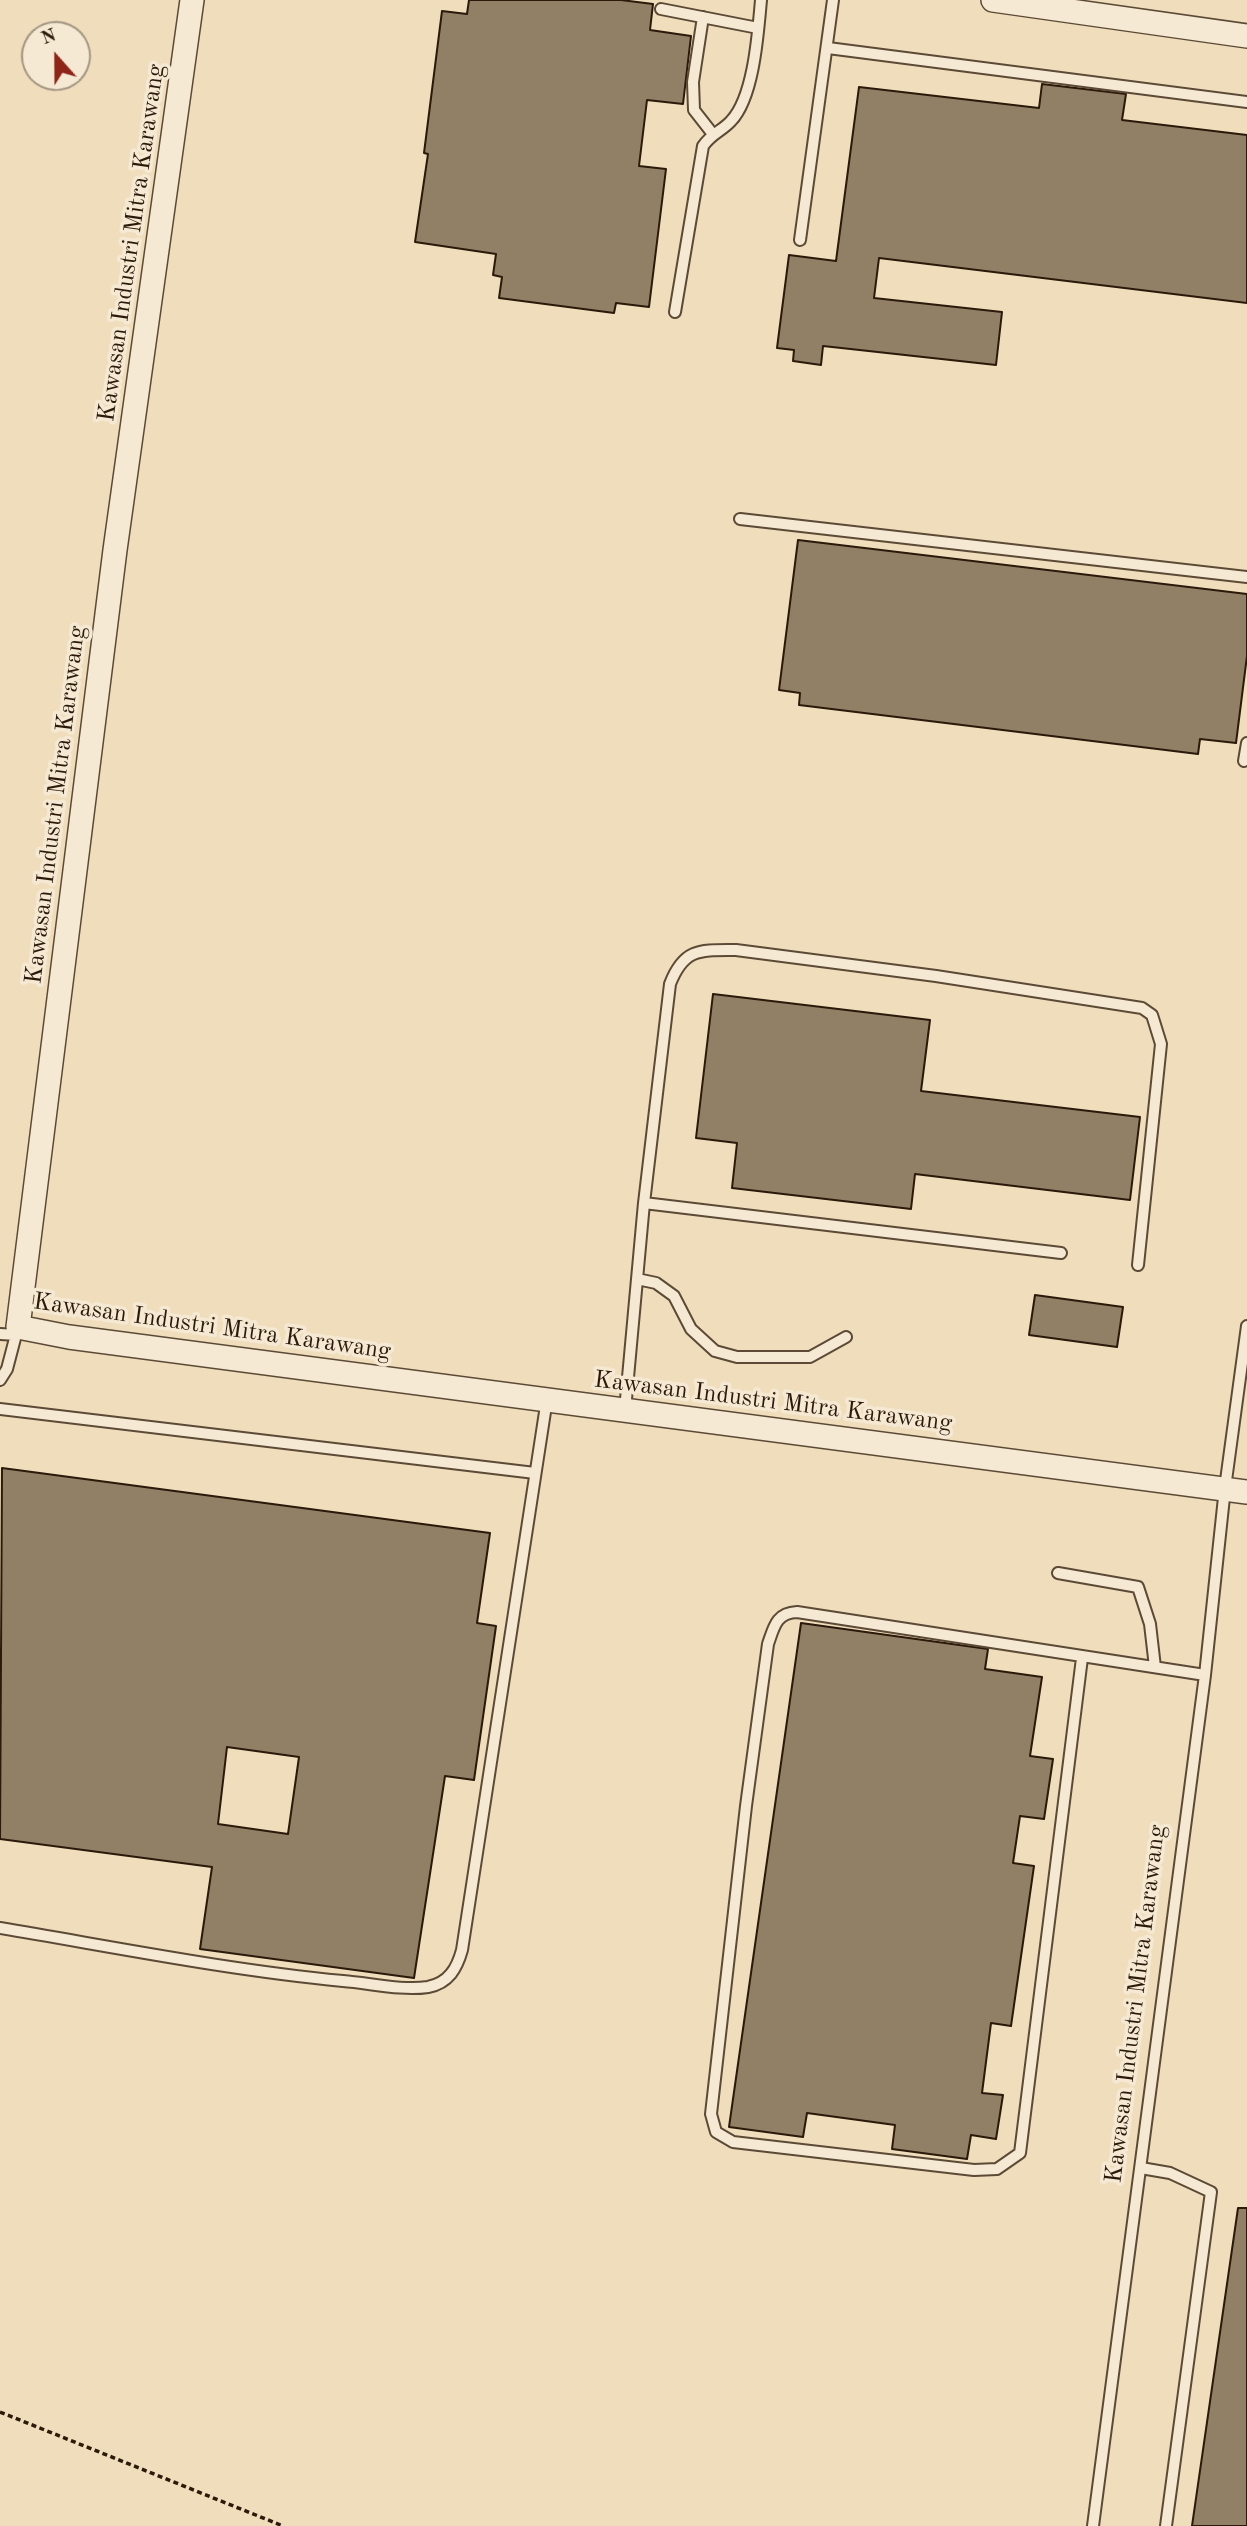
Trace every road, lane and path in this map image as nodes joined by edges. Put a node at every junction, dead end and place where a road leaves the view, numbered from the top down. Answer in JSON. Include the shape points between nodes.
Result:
{"nodes":[{"id":1,"x":192,"y":0,"type":"edge"},
{"id":2,"x":761,"y":0,"type":"edge"},
{"id":3,"x":833,"y":0,"type":"edge"},
{"id":4,"x":993,"y":0,"type":"edge"},
{"id":5,"x":661,"y":9,"type":"dead end"},
{"id":6,"x":703,"y":17,"type":"junction"},
{"id":7,"x":758,"y":28,"type":"junction"},
{"id":8,"x":1247,"y":36,"type":"edge"},
{"id":9,"x":828,"y":48,"type":"junction"},
{"id":10,"x":1247,"y":102,"type":"edge"},
{"id":11,"x":712,"y":133,"type":"junction"},
{"id":12,"x":800,"y":240,"type":"dead end"},
{"id":13,"x":675,"y":312,"type":"dead end"},
{"id":14,"x":740,"y":519,"type":"dead end"},
{"id":15,"x":1247,"y":577,"type":"edge"},
{"id":16,"x":1247,"y":743,"type":"edge"},
{"id":17,"x":1244,"y":761,"type":"dead end"},
{"id":18,"x":644,"y":1203,"type":"junction"},
{"id":19,"x":1061,"y":1253,"type":"dead end"},
{"id":20,"x":1138,"y":1265,"type":"dead end"},
{"id":21,"x":637,"y":1279,"type":"junction"},
{"id":22,"x":1247,"y":1325,"type":"edge"},
{"id":23,"x":12,"y":1332,"type":"edge"},
{"id":24,"x":846,"y":1337,"type":"dead end"},
{"id":25,"x":0,"y":1380,"type":"edge"},
{"id":26,"x":547,"y":1399,"type":"junction"},
{"id":27,"x":0,"y":1409,"type":"edge"},
{"id":28,"x":625,"y":1410,"type":"junction"},
{"id":29,"x":535,"y":1473,"type":"junction"},
{"id":30,"x":1236,"y":1490,"type":"edge"},
{"id":31,"x":1058,"y":1573,"type":"dead end"},
{"id":32,"x":1082,"y":1658,"type":"junction"},
{"id":33,"x":1155,"y":1667,"type":"junction"},
{"id":34,"x":1205,"y":1675,"type":"junction"},
{"id":35,"x":0,"y":1928,"type":"edge"},
{"id":36,"x":1141,"y":2168,"type":"junction"},
{"id":37,"x":0,"y":2412,"type":"edge"},
{"id":38,"x":283,"y":2526,"type":"edge"},
{"id":39,"x":1093,"y":2526,"type":"edge"},
{"id":40,"x":1166,"y":2526,"type":"edge"}],
"edges":[{"from":1,"to":23,"type":"street","name":"Kawasan Industri Mitra Karawang"},
{"from":2,"to":7,"type":"lane"},
{"from":3,"to":9,"type":"lane"},
{"from":4,"to":8,"type":"street"},
{"from":5,"to":6,"type":"lane"},
{"from":6,"to":7,"type":"lane"},
{"from":6,"to":11,"type":"lane","via":[[693,82],[694,110]]},
{"from":7,"to":11,"type":"lane","via":[[745,100],[731,122]]},
{"from":9,"to":10,"type":"lane"},
{"from":9,"to":12,"type":"lane"},
{"from":11,"to":13,"type":"lane","via":[[703,146]]},
{"from":14,"to":15,"type":"lane"},
{"from":16,"to":17,"type":"lane"},
{"from":18,"to":19,"type":"lane"},
{"from":18,"to":20,"type":"lane","via":[[674,970],[690,954],[736,950],[1131,1005],[1152,1015],[1161,1044]]},
{"from":18,"to":21,"type":"lane"},
{"from":21,"to":24,"type":"lane","via":[[656,1283],[674,1296],[691,1329],[715,1351],[737,1357],[810,1357]]},
{"from":21,"to":28,"type":"lane"},
{"from":22,"to":30,"type":"lane","name":"Kawasan Industri Mitra Karawang"},
{"from":23,"to":25,"type":"lane","via":[[7,1369]]},
{"from":23,"to":26,"type":"street","name":"Kawasan Industri Mitra Karawang"},
{"from":26,"to":28,"type":"street","name":"Kawasan Industri Mitra Karawang"},
{"from":26,"to":29,"type":"lane"},
{"from":27,"to":29,"type":"lane"},
{"from":28,"to":30,"type":"street","name":"Kawasan Industri Mitra Karawang"},
{"from":29,"to":35,"type":"lane","via":[[462,1950],[448,1978],[428,1987],[407,1987],[304,1977]]},
{"from":30,"to":34,"type":"lane","name":"Kawasan Industri Mitra Karawang"},
{"from":31,"to":33,"type":"lane","via":[[1138,1587],[1150,1624]]},
{"from":32,"to":32,"type":"lane","via":[[1020,2153],[997,2169],[974,2170],[733,2142],[716,2132],[711,2114],[746,1806],[768,1644],[777,1619],[797,1612]]},
{"from":32,"to":33,"type":"lane"},
{"from":33,"to":34,"type":"lane"},
{"from":34,"to":36,"type":"lane","name":"Kawasan Industri Mitra Karawang"},
{"from":36,"to":39,"type":"lane","name":"Kawasan Industri Mitra Karawang"},
{"from":36,"to":40,"type":"lane","via":[[1170,2173],[1211,2192]]},
{"from":37,"to":38,"type":"path"}]}
